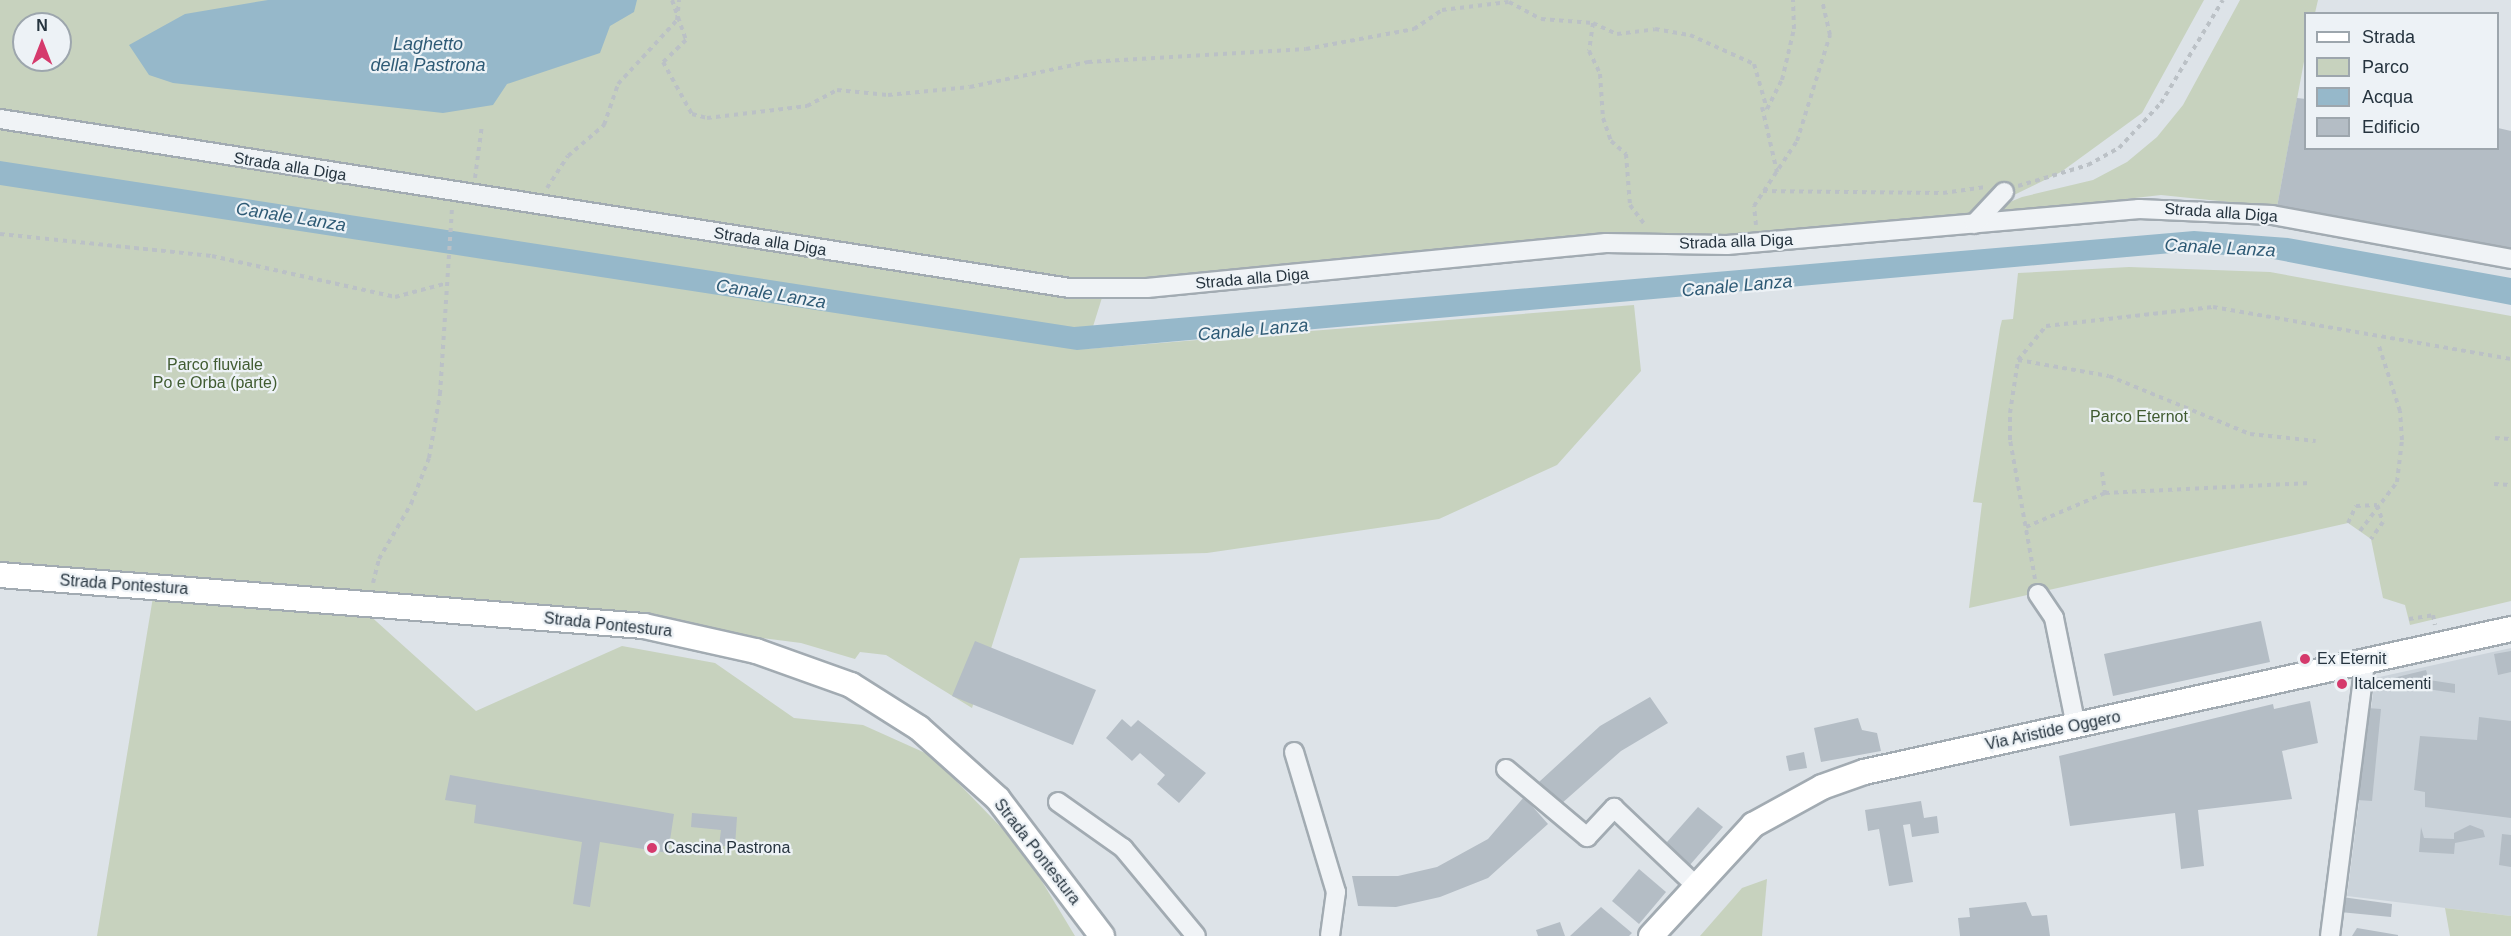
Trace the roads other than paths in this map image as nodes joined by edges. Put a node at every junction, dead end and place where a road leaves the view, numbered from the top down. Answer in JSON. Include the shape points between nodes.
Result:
{"nodes":[{"id":1,"x":0,"y":119,"type":"edge"},
{"id":2,"x":2004,"y":192,"type":"road end"},
{"id":3,"x":1974,"y":224,"type":"junction"},
{"id":4,"x":2511,"y":259,"type":"edge"},
{"id":5,"x":0,"y":575,"type":"edge"},
{"id":6,"x":2038,"y":594,"type":"road end"},
{"id":7,"x":2511,"y":628,"type":"edge"},
{"id":8,"x":2365,"y":662,"type":"junction"},
{"id":9,"x":2076,"y":726,"type":"junction"},
{"id":10,"x":1294,"y":752,"type":"dead end"},
{"id":11,"x":1506,"y":769,"type":"dead end"},
{"id":12,"x":1058,"y":802,"type":"dead end"},
{"id":13,"x":1695,"y":885,"type":"junction"},
{"id":14,"x":1102,"y":936,"type":"edge"},
{"id":15,"x":1196,"y":936,"type":"edge"},
{"id":16,"x":1330,"y":936,"type":"edge"},
{"id":17,"x":1651,"y":936,"type":"edge"},
{"id":18,"x":2330,"y":936,"type":"edge"}],
"edges":[{"from":1,"to":3,"type":"street","name":"Strada alla Diga","via":[[1070,288],[1171,286],[1606,243],[1757,243]]},
{"from":2,"to":3,"type":"street"},
{"from":3,"to":4,"type":"street","name":"Strada alla Diga","via":[[2139,209],[2208,209],[2272,215]]},
{"from":5,"to":14,"type":"main road","name":"Strada Pontestura","via":[[644,626],[706,637],[851,685],[919,728],[998,799]]},
{"from":6,"to":9,"type":"street","via":[[2054,618]]},
{"from":7,"to":8,"type":"main road","name":"Via Aristide Oggero"},
{"from":8,"to":9,"type":"main road","name":"Via Aristide Oggero"},
{"from":8,"to":18,"type":"street"},
{"from":9,"to":13,"type":"main road","name":"Via Aristide Oggero","via":[[1864,772],[1822,787],[1753,825]]},
{"from":10,"to":16,"type":"street","via":[[1336,892]]},
{"from":11,"to":13,"type":"street","via":[[1587,837],[1614,808]]},
{"from":12,"to":15,"type":"street","via":[[1124,848]]},
{"from":13,"to":17,"type":"main road","name":"Via Aristide Oggero"}]}
